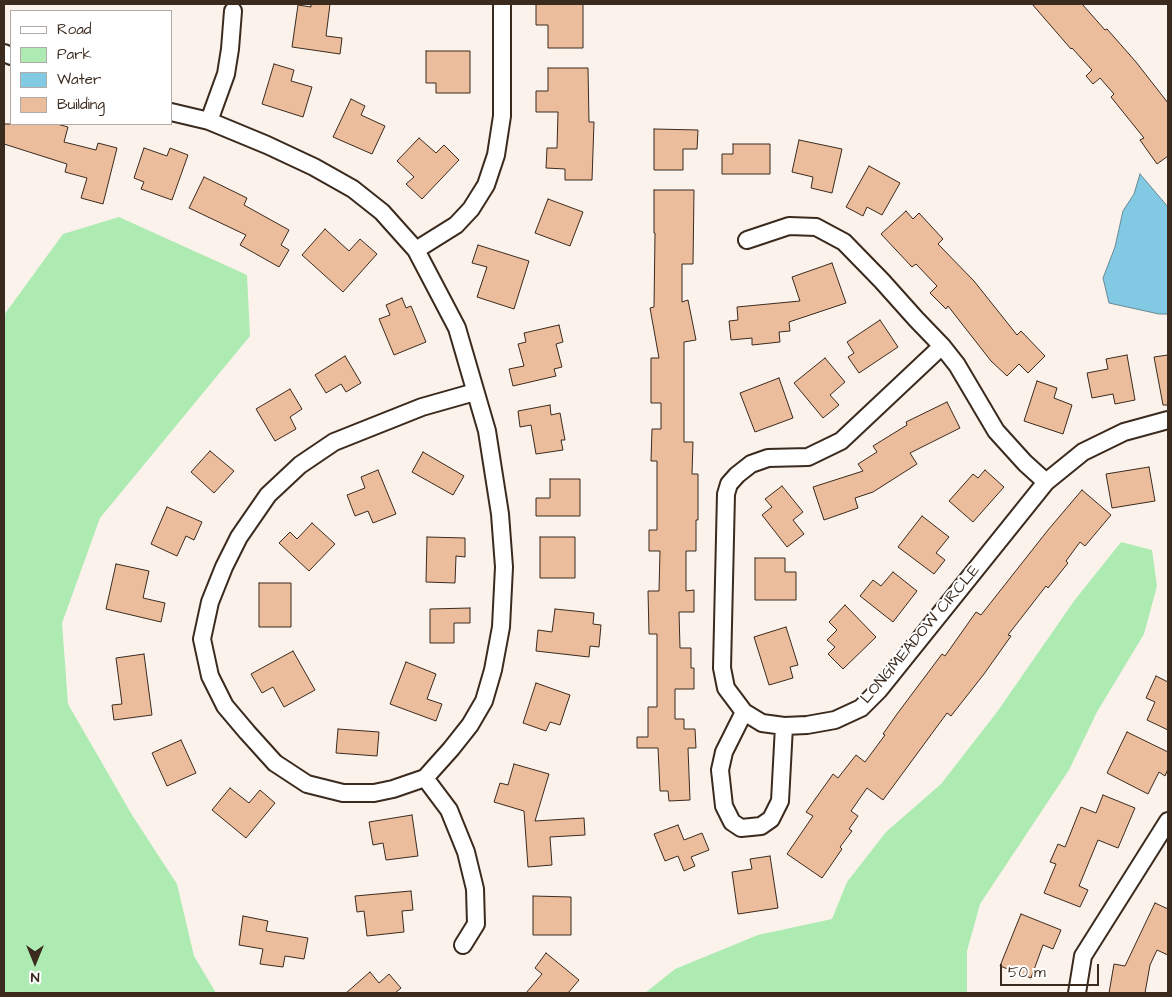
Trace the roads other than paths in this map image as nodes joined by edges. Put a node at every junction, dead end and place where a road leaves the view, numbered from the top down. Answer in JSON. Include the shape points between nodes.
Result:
{"nodes":[{"id":1,"x":502,"y":4,"type":"edge"},
{"id":2,"x":233,"y":11,"type":"dead end"},
{"id":3,"x":172,"y":112,"type":"edge"},
{"id":4,"x":209,"y":121,"type":"junction"},
{"id":5,"x":748,"y":240,"type":"dead end"},
{"id":6,"x":416,"y":250,"type":"junction"},
{"id":7,"x":942,"y":346,"type":"junction"},
{"id":8,"x":475,"y":392,"type":"junction"},
{"id":9,"x":1168,"y":420,"type":"edge"},
{"id":10,"x":1046,"y":482,"type":"junction"},
{"id":11,"x":744,"y":712,"type":"junction"},
{"id":12,"x":784,"y":726,"type":"junction"},
{"id":13,"x":425,"y":778,"type":"junction"},
{"id":14,"x":1168,"y":821,"type":"edge"},
{"id":15,"x":463,"y":944,"type":"dead end"},
{"id":16,"x":1077,"y":993,"type":"edge"}],
"edges":[{"from":1,"to":6,"type":"street","via":[[502,116],[496,155],[486,185],[456,225]]},
{"from":2,"to":4,"type":"street","via":[[226,74]]},
{"from":3,"to":4,"type":"street"},
{"from":4,"to":6,"type":"street","via":[[314,167],[352,190],[382,212]]},
{"from":5,"to":7,"type":"street","via":[[789,226],[816,228],[844,242]]},
{"from":6,"to":8,"type":"street","via":[[456,328]]},
{"from":7,"to":10,"type":"street","via":[[996,431]]},
{"from":7,"to":11,"type":"street","name":"LONGMEADOW CIRCLE","via":[[841,441],[808,457],[768,458],[751,464],[729,484],[726,494],[722,668],[726,688]]},
{"from":8,"to":13,"type":"street","via":[[487,431],[500,514],[504,567],[501,626],[484,701],[470,725]]},
{"from":8,"to":13,"type":"street","via":[[422,408],[334,442],[300,465],[268,495],[239,537],[210,602],[202,639],[210,676],[225,706],[274,763],[306,784],[342,793],[374,793]]},
{"from":9,"to":10,"type":"street","name":"LONGMEADOW CIRCLE","via":[[1124,432],[1083,452]]},
{"from":10,"to":12,"type":"street","name":"LONGMEADOW CIRCLE","via":[[879,690],[861,708],[835,720],[807,726]]},
{"from":11,"to":12,"type":"street","name":"LONGMEADOW CIRCLE","via":[[762,723]]},
{"from":11,"to":12,"type":"street","via":[[724,752],[720,770],[724,806],[732,822],[742,828],[761,826],[771,819],[780,801]]},
{"from":13,"to":15,"type":"street","via":[[449,810],[466,852],[475,889],[476,924]]},
{"from":14,"to":16,"type":"street","via":[[1084,956]]}]}
